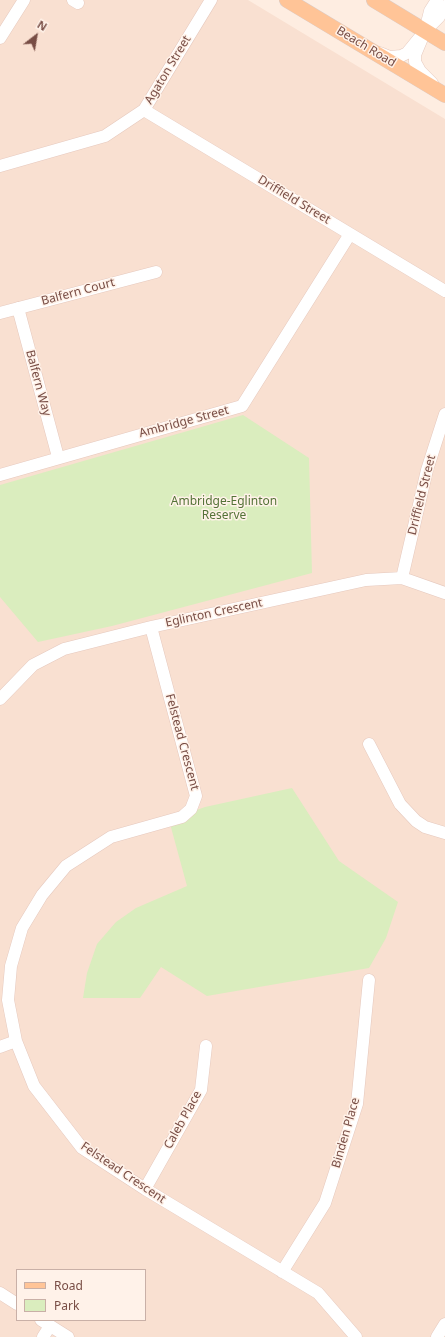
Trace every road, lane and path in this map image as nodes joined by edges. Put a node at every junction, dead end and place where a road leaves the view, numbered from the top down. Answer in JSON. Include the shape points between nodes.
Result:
{"nodes":[{"id":1,"x":24,"y":0,"type":"edge"},
{"id":2,"x":210,"y":0,"type":"edge"},
{"id":3,"x":287,"y":0,"type":"edge"},
{"id":4,"x":374,"y":0,"type":"edge"},
{"id":5,"x":437,"y":0,"type":"edge"},
{"id":6,"x":445,"y":6,"type":"edge"},
{"id":7,"x":425,"y":31,"type":"junction"},
{"id":8,"x":0,"y":38,"type":"edge"},
{"id":9,"x":445,"y":43,"type":"edge"},
{"id":10,"x":365,"y":47,"type":"junction"},
{"id":11,"x":445,"y":95,"type":"edge"},
{"id":12,"x":144,"y":110,"type":"junction"},
{"id":13,"x":0,"y":166,"type":"edge"},
{"id":14,"x":350,"y":234,"type":"junction"},
{"id":15,"x":156,"y":272,"type":"dead end"},
{"id":16,"x":445,"y":291,"type":"edge"},
{"id":17,"x":18,"y":308,"type":"junction"},
{"id":18,"x":0,"y":313,"type":"edge"},
{"id":19,"x":445,"y":414,"type":"edge"},
{"id":20,"x":58,"y":457,"type":"junction"},
{"id":21,"x":0,"y":474,"type":"edge"},
{"id":22,"x":402,"y":578,"type":"junction"},
{"id":23,"x":445,"y":593,"type":"edge"},
{"id":24,"x":151,"y":627,"type":"junction"},
{"id":25,"x":0,"y":699,"type":"edge"},
{"id":26,"x":369,"y":744,"type":"dead end"},
{"id":27,"x":445,"y":833,"type":"edge"},
{"id":28,"x":369,"y":980,"type":"dead end"},
{"id":29,"x":16,"y":1041,"type":"junction"},
{"id":30,"x":206,"y":1046,"type":"dead end"},
{"id":31,"x":0,"y":1047,"type":"edge"},
{"id":32,"x":145,"y":1189,"type":"junction"},
{"id":33,"x":282,"y":1272,"type":"junction"},
{"id":34,"x":0,"y":1293,"type":"edge"},
{"id":35,"x":16,"y":1303,"type":"edge"},
{"id":36,"x":45,"y":1323,"type":"edge"},
{"id":37,"x":445,"y":1324,"type":"edge"},
{"id":38,"x":43,"y":1337,"type":"edge"},
{"id":39,"x":68,"y":1337,"type":"edge"},
{"id":40,"x":356,"y":1337,"type":"edge"},
{"id":41,"x":437,"y":1337,"type":"edge"}],
"edges":[{"from":1,"to":8,"type":"street"},
{"from":2,"to":12,"type":"street","name":"Agaton Street"},
{"from":3,"to":10,"type":"main road","name":"Beach Road"},
{"from":4,"to":7,"type":"main road"},
{"from":5,"to":7,"type":"street","via":[[430,11]]},
{"from":6,"to":7,"type":"street","via":[[439,17]]},
{"from":7,"to":9,"type":"main road"},
{"from":7,"to":10,"type":"street","via":[[407,53],[401,56],[390,57]]},
{"from":7,"to":11,"type":"street","via":[[415,55],[415,62],[429,81]]},
{"from":10,"to":11,"type":"main road","name":"Beach Road"},
{"from":12,"to":13,"type":"street","name":"Agaton Street","via":[[105,136]]},
{"from":12,"to":14,"type":"street","name":"Driffield Street"},
{"from":14,"to":16,"type":"street","name":"Driffield Street"},
{"from":14,"to":20,"type":"street","name":"Ambridge Street","via":[[242,406]]},
{"from":15,"to":17,"type":"street","name":"Balfern Court"},
{"from":17,"to":18,"type":"street","name":"Balfern Court"},
{"from":17,"to":20,"type":"street","name":"Balfern Way"},
{"from":19,"to":22,"type":"street","name":"Driffield Street","via":[[427,470]]},
{"from":20,"to":21,"type":"street","name":"Ambridge Street"},
{"from":22,"to":23,"type":"street","name":"Eglinton Crescent"},
{"from":22,"to":24,"type":"street","name":"Eglinton Crescent","via":[[366,580]]},
{"from":24,"to":25,"type":"street","name":"Eglinton Crescent","via":[[64,649],[33,666]]},
{"from":24,"to":29,"type":"street","name":"Felstead Crescent","via":[[196,796],[191,810],[182,817],[111,837],[66,866],[42,895],[22,928],[10,966],[8,1000]]},
{"from":26,"to":27,"type":"street","via":[[400,804],[416,821]]},
{"from":28,"to":33,"type":"street","name":"Binden Place","via":[[356,1104],[325,1202]]},
{"from":29,"to":31,"type":"street"},
{"from":29,"to":32,"type":"street","name":"Felstead Crescent","via":[[34,1086],[82,1148]]},
{"from":30,"to":32,"type":"street","name":"Caleb Place","via":[[201,1090]]},
{"from":32,"to":33,"type":"street","name":"Felstead Crescent"},
{"from":33,"to":40,"type":"street","name":"Felstead Crescent","via":[[318,1293]]},
{"from":34,"to":35,"type":"street"},
{"from":36,"to":38,"type":"street"},
{"from":36,"to":39,"type":"street"},
{"from":37,"to":41,"type":"street"}]}
